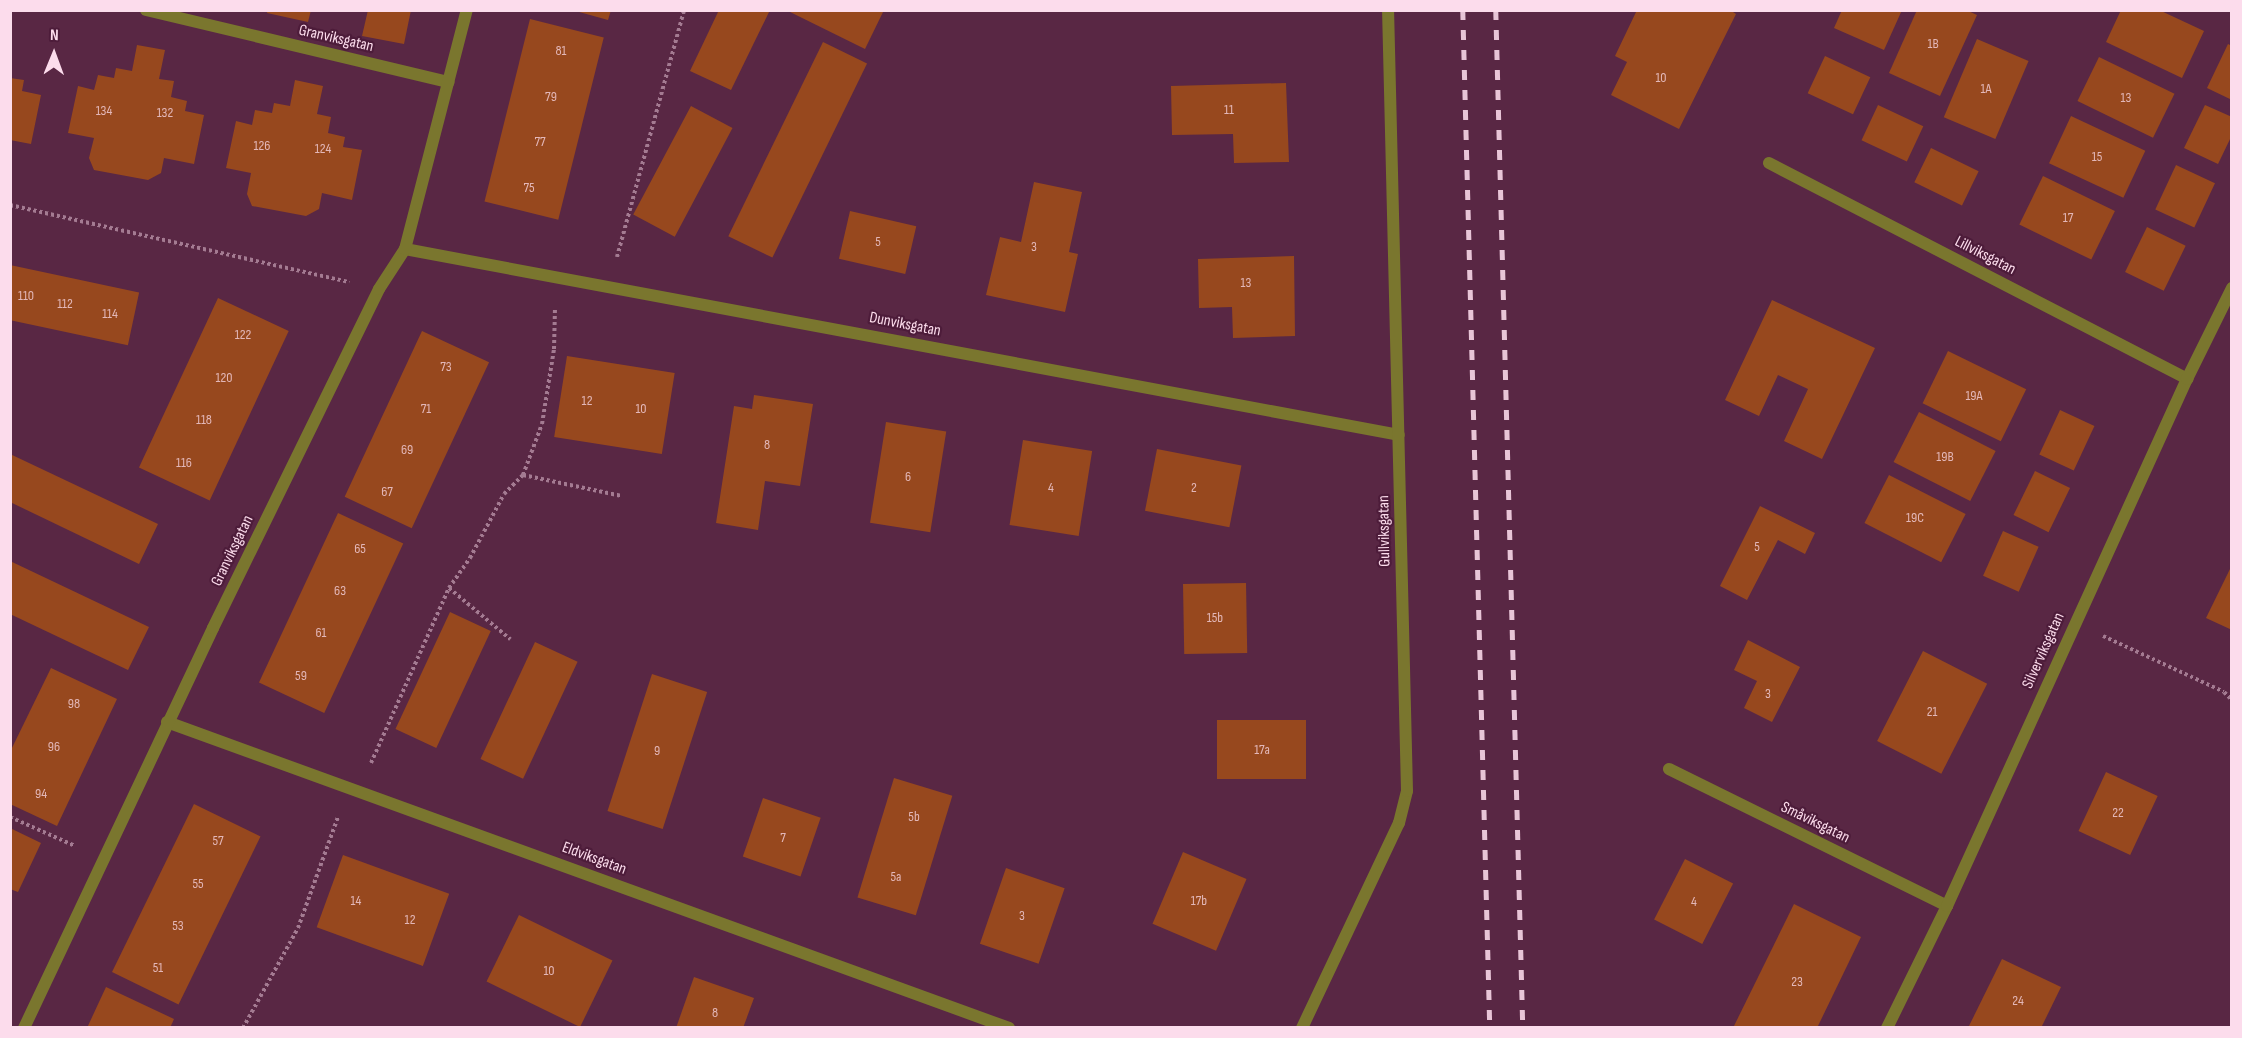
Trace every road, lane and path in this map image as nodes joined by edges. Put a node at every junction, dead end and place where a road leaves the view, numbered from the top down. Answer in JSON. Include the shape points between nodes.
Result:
{"nodes":[{"id":1,"x":146,"y":10,"type":"edge"},
{"id":2,"x":467,"y":10,"type":"edge"},
{"id":3,"x":684,"y":10,"type":"edge"},
{"id":4,"x":1388,"y":10,"type":"edge"},
{"id":5,"x":449,"y":82,"type":"junction"},
{"id":6,"x":1769,"y":163,"type":"dead end"},
{"id":7,"x":10,"y":205,"type":"edge"},
{"id":8,"x":405,"y":249,"type":"junction"},
{"id":9,"x":556,"y":277,"type":"junction"},
{"id":10,"x":609,"y":286,"type":"junction"},
{"id":11,"x":2232,"y":288,"type":"edge"},
{"id":12,"x":379,"y":289,"type":"junction"},
{"id":13,"x":2187,"y":379,"type":"junction"},
{"id":14,"x":1399,"y":435,"type":"junction"},
{"id":15,"x":523,"y":475,"type":"junction"},
{"id":16,"x":622,"y":496,"type":"dead end"},
{"id":17,"x":449,"y":588,"type":"junction"},
{"id":18,"x":2075,"y":622,"type":"junction"},
{"id":19,"x":510,"y":639,"type":"dead end"},
{"id":20,"x":2232,"y":700,"type":"edge"},
{"id":21,"x":167,"y":722,"type":"junction"},
{"id":22,"x":1669,"y":769,"type":"dead end"},
{"id":23,"x":353,"y":790,"type":"junction"},
{"id":24,"x":10,"y":817,"type":"edge"},
{"id":25,"x":104,"y":859,"type":"junction"},
{"id":26,"x":1947,"y":906,"type":"junction"},
{"id":27,"x":24,"y":1028,"type":"edge"},
{"id":28,"x":243,"y":1028,"type":"edge"},
{"id":29,"x":1008,"y":1028,"type":"edge"},
{"id":30,"x":1302,"y":1028,"type":"edge"},
{"id":31,"x":1887,"y":1028,"type":"edge"}],
"edges":[{"from":1,"to":5,"type":"street","name":"Granviksgatan"},
{"from":2,"to":5,"type":"street","name":"Granviksgatan"},
{"from":3,"to":10,"type":"path"},
{"from":4,"to":14,"type":"street","name":"Gullviksgatan"},
{"from":5,"to":8,"type":"street","name":"Granviksgatan"},
{"from":6,"to":13,"type":"street","name":"Lillviksgatan"},
{"from":7,"to":12,"type":"path"},
{"from":8,"to":9,"type":"street","name":"Dunviksgatan"},
{"from":8,"to":12,"type":"street","name":"Granviksgatan"},
{"from":9,"to":10,"type":"street","name":"Dunviksgatan"},
{"from":9,"to":15,"type":"path","via":[[554,350],[543,413]]},
{"from":10,"to":14,"type":"street","name":"Dunviksgatan"},
{"from":11,"to":13,"type":"street","name":"Silverviksgatan"},
{"from":12,"to":21,"type":"street","name":"Granviksgatan"},
{"from":13,"to":18,"type":"street","name":"Silverviksgatan"},
{"from":14,"to":30,"type":"street","name":"Gullviksgatan","via":[[1407,791],[1399,823]]},
{"from":15,"to":16,"type":"path"},
{"from":15,"to":17,"type":"path","via":[[504,494]]},
{"from":17,"to":19,"type":"path"},
{"from":17,"to":23,"type":"path"},
{"from":18,"to":20,"type":"path","via":[[2224,692]]},
{"from":18,"to":26,"type":"street","name":"Silverviksgatan"},
{"from":21,"to":23,"type":"street","name":"Eldviksgatan"},
{"from":21,"to":25,"type":"street","name":"Granviksgatan"},
{"from":22,"to":26,"type":"street","name":"Småviksgatan"},
{"from":23,"to":28,"type":"path","via":[[298,928]]},
{"from":23,"to":29,"type":"street","name":"Eldviksgatan"},
{"from":24,"to":25,"type":"path"},
{"from":25,"to":27,"type":"street","name":"Granviksgatan"},
{"from":26,"to":31,"type":"street","name":"Silverviksgatan"}]}
